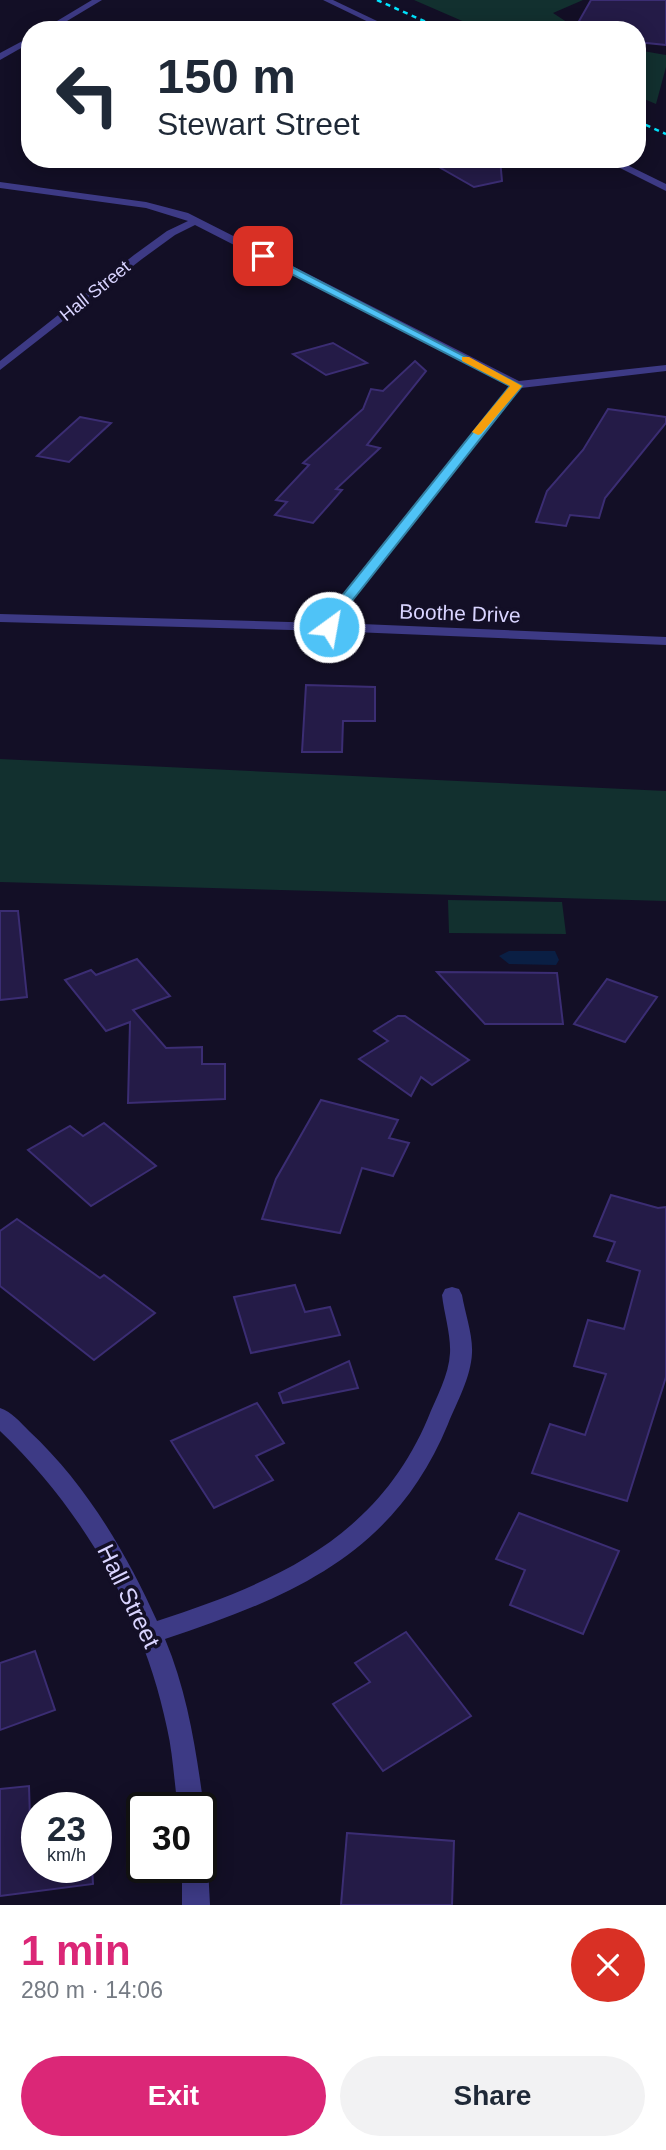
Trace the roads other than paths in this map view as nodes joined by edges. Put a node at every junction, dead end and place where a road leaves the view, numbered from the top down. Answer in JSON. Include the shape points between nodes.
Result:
{"nodes":[{"id":1,"x":98,"y":0,"type":"edge"},
{"id":2,"x":327,"y":0,"type":"edge"},
{"id":3,"x":62,"y":21,"type":"edge"},
{"id":4,"x":372,"y":21,"type":"edge"},
{"id":5,"x":21,"y":44,"type":"edge"},
{"id":6,"x":0,"y":57,"type":"edge"},
{"id":7,"x":625,"y":168,"type":"edge"},
{"id":8,"x":0,"y":185,"type":"edge"},
{"id":9,"x":666,"y":188,"type":"edge"},
{"id":10,"x":195,"y":221,"type":"junction"},
{"id":11,"x":0,"y":367,"type":"edge"},
{"id":12,"x":666,"y":368,"type":"edge"},
{"id":13,"x":517,"y":386,"type":"junction"},
{"id":14,"x":0,"y":618,"type":"edge"},
{"id":15,"x":329,"y":627,"type":"junction"},
{"id":16,"x":666,"y":641,"type":"edge"},
{"id":17,"x":452,"y":1295,"type":"dead end"},
{"id":18,"x":0,"y":1417,"type":"edge"},
{"id":19,"x":152,"y":1633,"type":"junction"},
{"id":20,"x":189,"y":1792,"type":"edge"},
{"id":21,"x":195,"y":1883,"type":"edge"},
{"id":22,"x":196,"y":1905,"type":"edge"}],
"edges":[{"from":1,"to":3,"type":"street"},
{"from":2,"to":4,"type":"street"},
{"from":5,"to":6,"type":"street"},
{"from":7,"to":9,"type":"street"},
{"from":8,"to":10,"type":"street","via":[[146,205]]},
{"from":10,"to":11,"type":"street","name":"Hall Street","via":[[138,257]]},
{"from":10,"to":13,"type":"street"},
{"from":12,"to":13,"type":"street"},
{"from":13,"to":15,"type":"street"},
{"from":14,"to":15,"type":"street","name":"Boothe Drive"},
{"from":15,"to":16,"type":"street","name":"Boothe Drive"},
{"from":17,"to":19,"type":"street","via":[[461,1353],[453,1385],[425,1452],[377,1518],[322,1561],[279,1584],[234,1606]]},
{"from":18,"to":19,"type":"street","name":"Hall Street","via":[[58,1475],[94,1526]]},
{"from":19,"to":20,"type":"street","name":"Hall Street","via":[[180,1727]]},
{"from":21,"to":22,"type":"street"}]}
